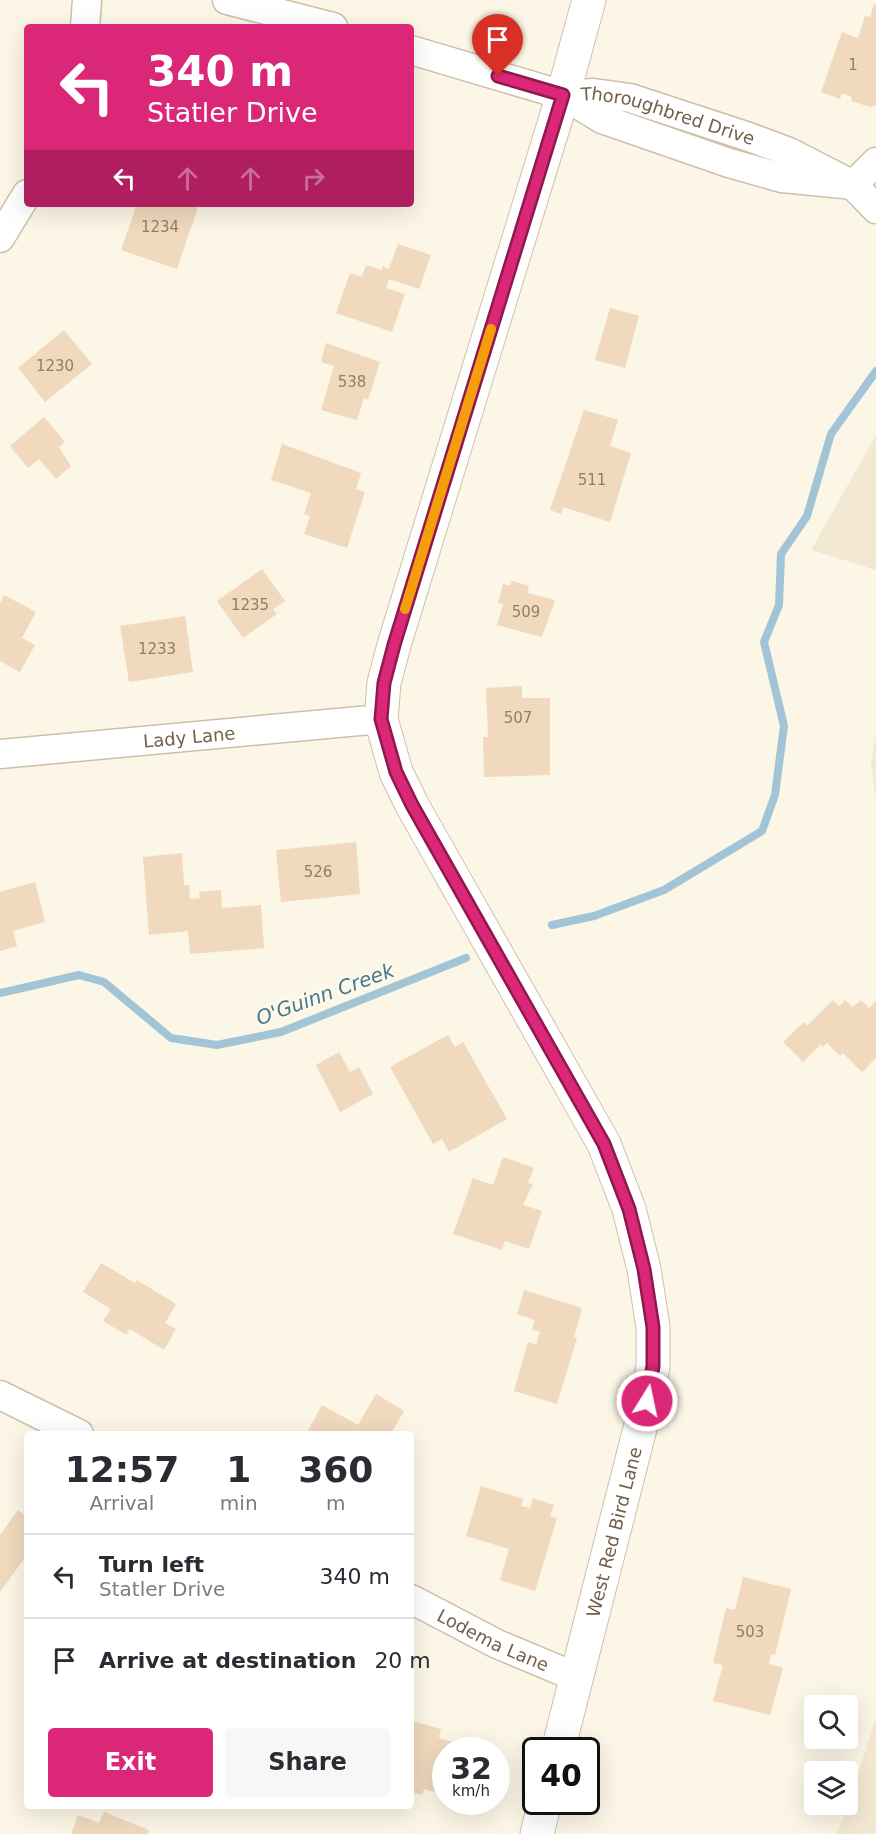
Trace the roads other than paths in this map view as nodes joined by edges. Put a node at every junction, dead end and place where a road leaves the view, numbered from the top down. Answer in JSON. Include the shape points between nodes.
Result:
{"nodes":[{"id":1,"x":87,"y":0,"type":"edge"},
{"id":2,"x":227,"y":0,"type":"edge"},
{"id":3,"x":590,"y":0,"type":"edge"},
{"id":4,"x":85,"y":24,"type":"edge"},
{"id":5,"x":321,"y":24,"type":"edge"},
{"id":6,"x":414,"y":51,"type":"edge"},
{"id":7,"x":563,"y":95,"type":"junction"},
{"id":8,"x":876,"y":162,"type":"edge"},
{"id":9,"x":853,"y":185,"type":"junction"},
{"id":10,"x":24,"y":199,"type":"edge"},
{"id":11,"x":876,"y":209,"type":"edge"},
{"id":12,"x":0,"y":238,"type":"edge"},
{"id":13,"x":381,"y":719,"type":"junction"},
{"id":14,"x":0,"y":754,"type":"edge"},
{"id":15,"x":0,"y":1395,"type":"edge"},
{"id":16,"x":74,"y":1431,"type":"edge"},
{"id":17,"x":414,"y":1601,"type":"edge"},
{"id":18,"x":576,"y":1677,"type":"junction"},
{"id":19,"x":561,"y":1737,"type":"edge"},
{"id":20,"x":542,"y":1815,"type":"edge"},
{"id":21,"x":537,"y":1834,"type":"edge"}],
"edges":[{"from":1,"to":4,"type":"street"},
{"from":2,"to":5,"type":"street"},
{"from":3,"to":7,"type":"street","name":"West Red Bird Lane"},
{"from":6,"to":7,"type":"street"},
{"from":7,"to":9,"type":"street","name":"Thoroughbred Drive","via":[[594,93],[630,98],[789,152]]},
{"from":7,"to":13,"type":"street","name":"West Red Bird Lane","via":[[394,645],[384,683]]},
{"from":8,"to":9,"type":"street"},
{"from":9,"to":11,"type":"street","name":"Thoroughbred Drive"},
{"from":10,"to":12,"type":"street"},
{"from":13,"to":14,"type":"street","name":"Lady Lane"},
{"from":13,"to":18,"type":"street","name":"West Red Bird Lane","via":[[396,772],[412,805],[604,1144],[629,1209],[644,1269],[653,1327],[653,1366]]},
{"from":15,"to":16,"type":"street"},
{"from":17,"to":18,"type":"street","name":"Lodema Lane","via":[[497,1644]]},
{"from":18,"to":19,"type":"street","name":"West Red Bird Lane"},
{"from":20,"to":21,"type":"street"}]}
